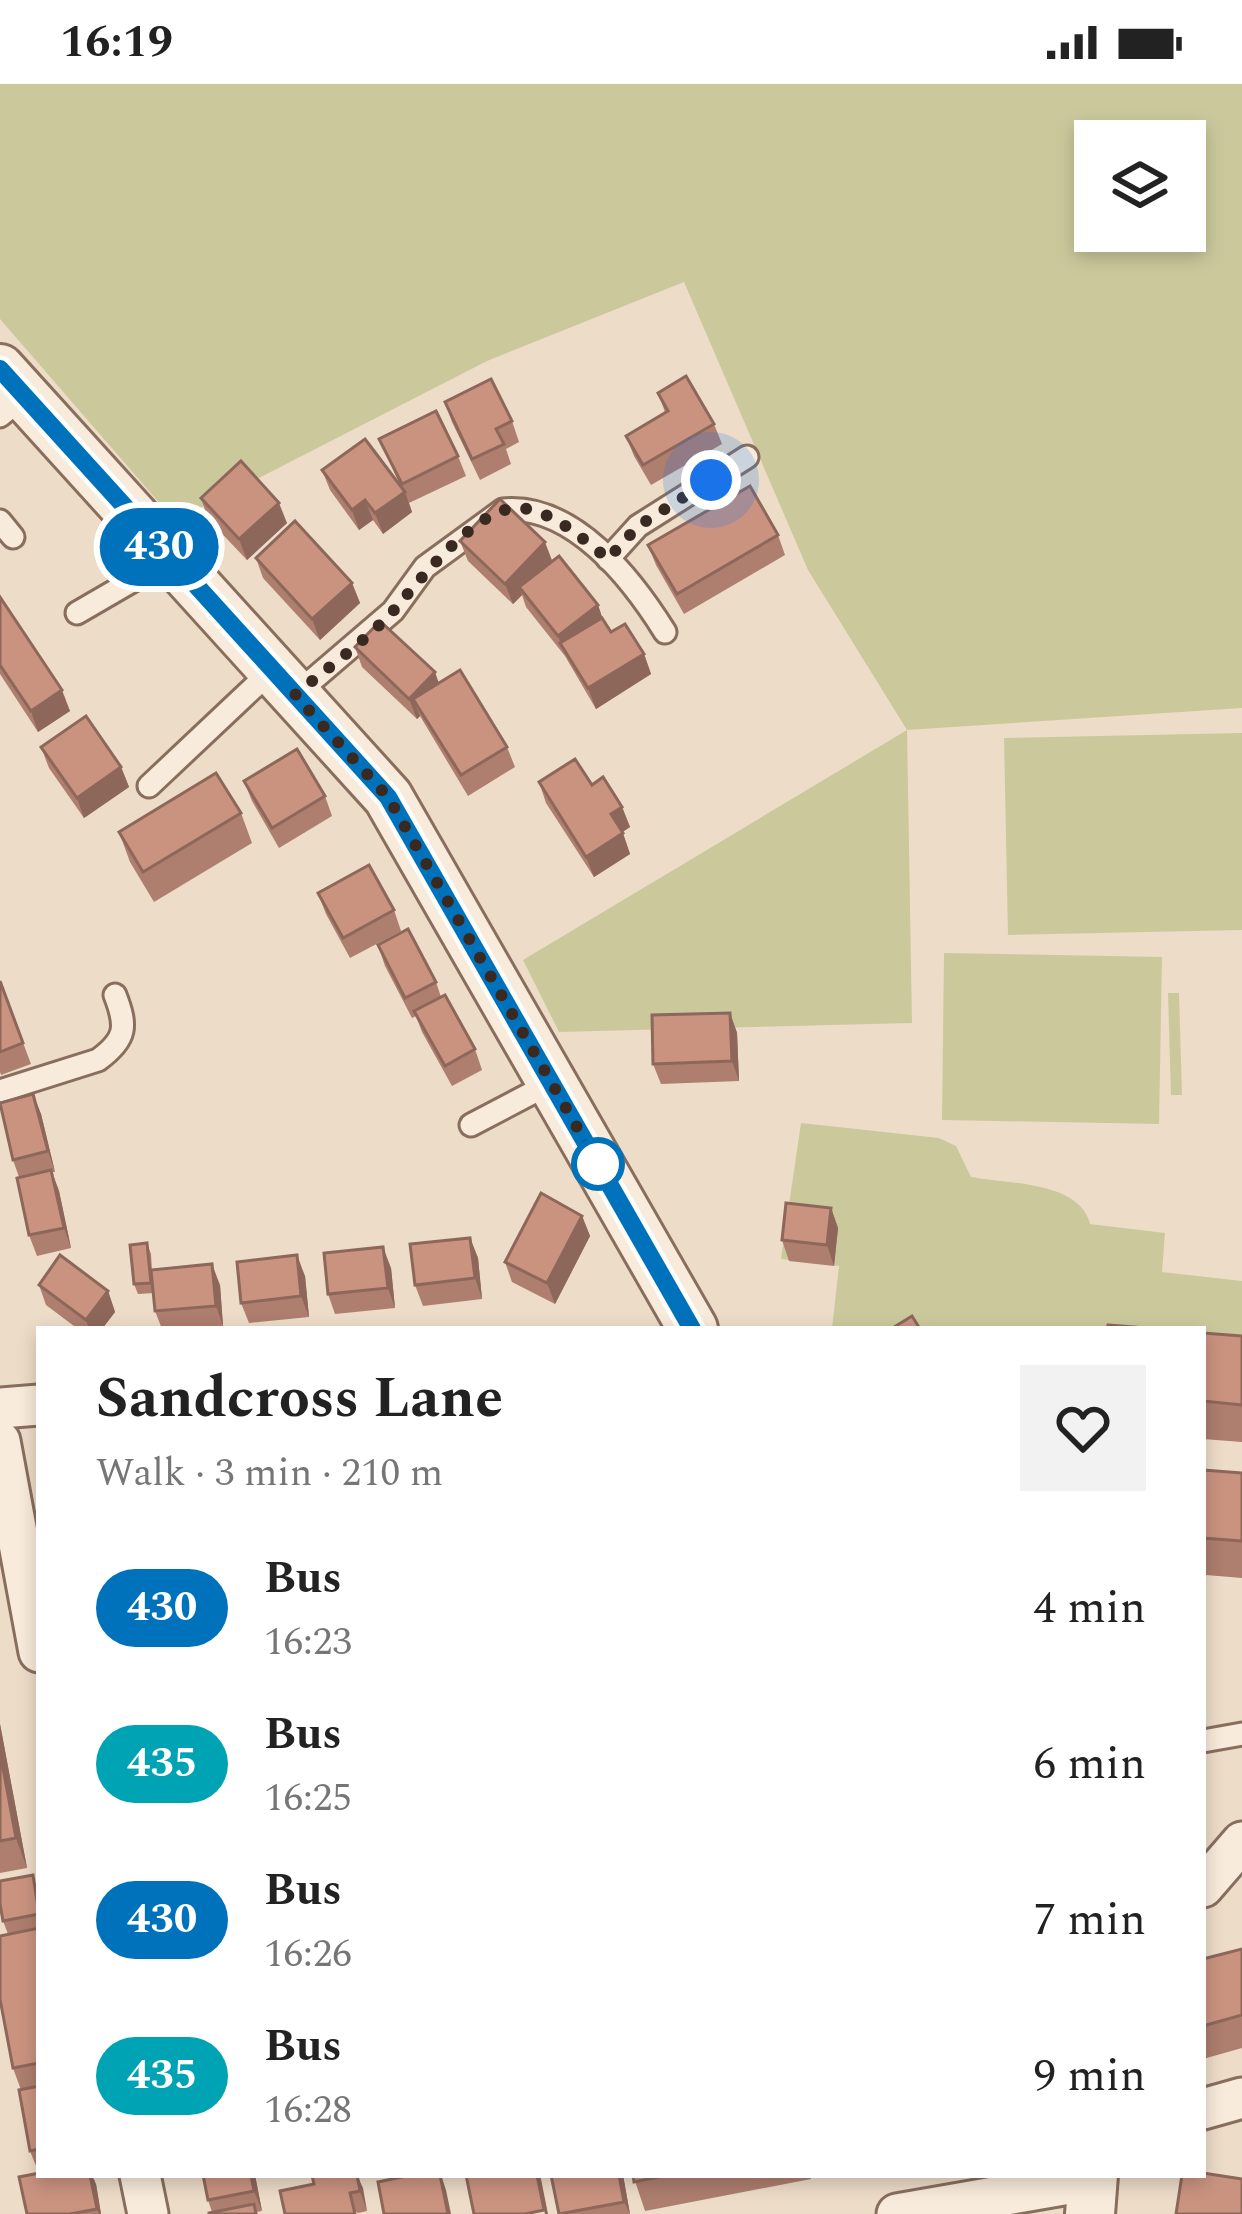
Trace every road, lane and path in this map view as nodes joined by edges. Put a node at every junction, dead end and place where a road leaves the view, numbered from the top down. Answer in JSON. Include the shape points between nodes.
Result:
{"nodes":[{"id":1,"x":8,"y":394,"type":"edge"},
{"id":2,"x":747,"y":457,"type":"dead end"},
{"id":3,"x":170,"y":559,"type":"junction"},
{"id":4,"x":608,"y":559,"type":"junction"},
{"id":5,"x":76,"y":613,"type":"dead end"},
{"id":6,"x":665,"y":632,"type":"dead end"},
{"id":7,"x":283,"y":683,"type":"junction"},
{"id":8,"x":149,"y":786,"type":"dead end"},
{"id":9,"x":115,"y":994,"type":"dead end"},
{"id":10,"x":551,"y":1082,"type":"junction"},
{"id":11,"x":0,"y":1091,"type":"edge"},
{"id":12,"x":471,"y":1125,"type":"dead end"},
{"id":13,"x":690,"y":1326,"type":"edge"},
{"id":14,"x":36,"y":1405,"type":"edge"},
{"id":15,"x":0,"y":1408,"type":"edge"},
{"id":16,"x":0,"y":1441,"type":"edge"},
{"id":17,"x":36,"y":1636,"type":"edge"},
{"id":18,"x":1242,"y":1734,"type":"edge"},
{"id":19,"x":1206,"y":1740,"type":"edge"},
{"id":20,"x":1242,"y":1842,"type":"edge"},
{"id":21,"x":1206,"y":1884,"type":"edge"},
{"id":22,"x":1242,"y":2098,"type":"edge"},
{"id":23,"x":1206,"y":2108,"type":"edge"},
{"id":24,"x":141,"y":2178,"type":"edge"},
{"id":25,"x":1092,"y":2190,"type":"edge"},
{"id":26,"x":148,"y":2214,"type":"edge"},
{"id":27,"x":897,"y":2214,"type":"edge"}],
"edges":[{"from":1,"to":3,"type":"street"},
{"from":2,"to":4,"type":"lane","via":[[638,526]]},
{"from":3,"to":5,"type":"lane"},
{"from":3,"to":7,"type":"street"},
{"from":4,"to":6,"type":"lane"},
{"from":4,"to":7,"type":"lane","via":[[542,513],[502,510],[424,567],[393,611]]},
{"from":7,"to":8,"type":"lane"},
{"from":7,"to":10,"type":"street","via":[[388,797]]},
{"from":9,"to":11,"type":"lane","via":[[125,1021],[112,1050]]},
{"from":10,"to":12,"type":"lane"},
{"from":10,"to":13,"type":"street"},
{"from":14,"to":15,"type":"street"},
{"from":16,"to":17,"type":"street"},
{"from":18,"to":19,"type":"lane"},
{"from":20,"to":21,"type":"street"},
{"from":22,"to":23,"type":"street"},
{"from":24,"to":26,"type":"street"},
{"from":25,"to":27,"type":"street"}]}
